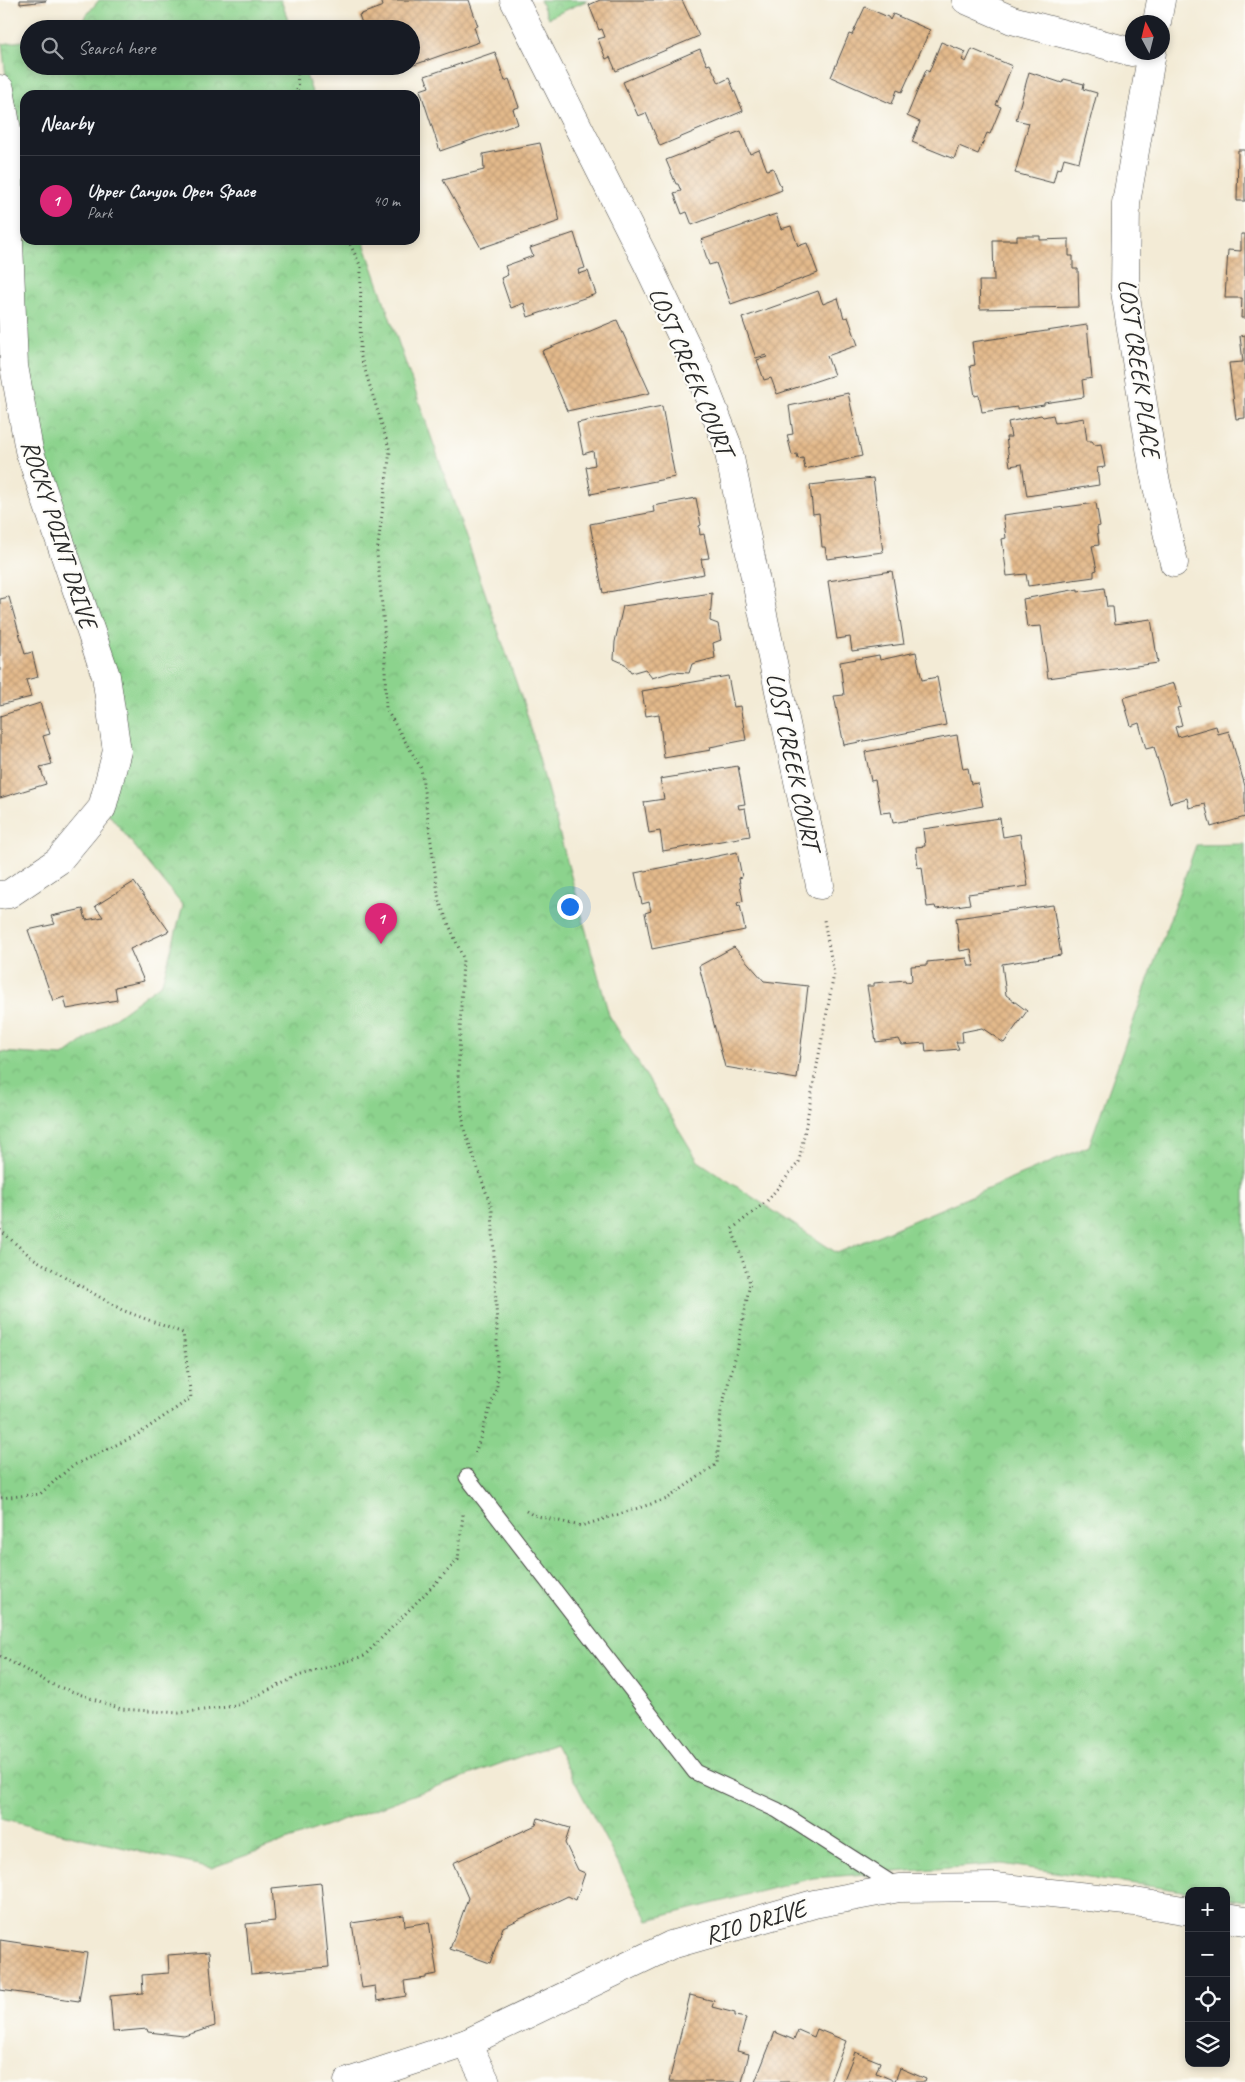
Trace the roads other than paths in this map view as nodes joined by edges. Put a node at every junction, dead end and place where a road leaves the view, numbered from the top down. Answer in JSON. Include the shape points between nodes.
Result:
{"nodes":[{"id":1,"x":514,"y":0,"type":"edge"},
{"id":2,"x":966,"y":0,"type":"edge"},
{"id":3,"x":1161,"y":0,"type":"edge"},
{"id":4,"x":1158,"y":15,"type":"edge"},
{"id":5,"x":1125,"y":50,"type":"edge"},
{"id":6,"x":1141,"y":60,"type":"edge"},
{"id":7,"x":0,"y":90,"type":"edge"},
{"id":8,"x":1174,"y":563,"type":"dead end"},
{"id":9,"x":820,"y":885,"type":"dead end"},
{"id":10,"x":0,"y":895,"type":"edge"},
{"id":11,"x":467,"y":1477,"type":"road end"},
{"id":12,"x":899,"y":1888,"type":"junction"},
{"id":13,"x":1185,"y":1910,"type":"edge"},
{"id":14,"x":1230,"y":1919,"type":"edge"},
{"id":15,"x":1245,"y":1921,"type":"edge"},
{"id":16,"x":467,"y":2042,"type":"junction"},
{"id":17,"x":348,"y":2082,"type":"edge"},
{"id":18,"x":486,"y":2082,"type":"edge"}],
"edges":[{"from":1,"to":9,"type":"street","name":"LOST CREEK COURT","via":[[647,263],[699,372],[727,444]]},
{"from":2,"to":5,"type":"street","via":[[1012,20]]},
{"from":3,"to":4,"type":"street"},
{"from":6,"to":8,"type":"street","name":"LOST CREEK PLACE","via":[[1126,203],[1125,291],[1154,473]]},
{"from":7,"to":10,"type":"street","name":"ROCKY POINT DRIVE","via":[[9,142],[9,242],[16,375],[29,450],[106,676],[117,751],[102,808],[58,861],[9,894]]},
{"from":11,"to":12,"type":"lane","via":[[694,1772],[777,1810]]},
{"from":12,"to":13,"type":"street","name":"RIO DRIVE","via":[[995,1887]]},
{"from":12,"to":16,"type":"street","name":"RIO DRIVE","via":[[814,1904],[671,1945]]},
{"from":14,"to":15,"type":"street"},
{"from":16,"to":17,"type":"street","name":"RIO DRIVE"},
{"from":16,"to":18,"type":"street"}]}
